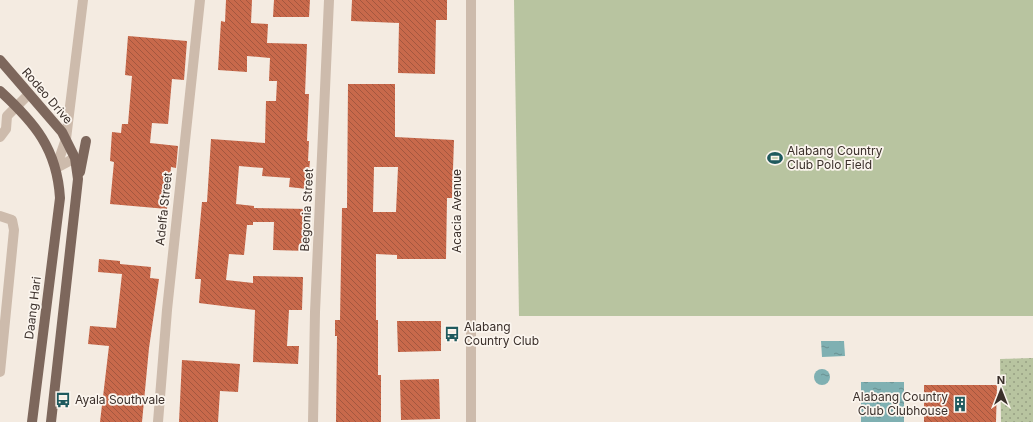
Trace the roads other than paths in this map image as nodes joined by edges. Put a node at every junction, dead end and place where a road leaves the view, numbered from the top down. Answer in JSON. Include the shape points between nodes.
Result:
{"nodes":[{"id":1,"x":83,"y":0,"type":"edge"},
{"id":2,"x":200,"y":0,"type":"edge"},
{"id":3,"x":329,"y":0,"type":"edge"},
{"id":4,"x":471,"y":0,"type":"edge"},
{"id":5,"x":0,"y":60,"type":"edge"},
{"id":6,"x":0,"y":91,"type":"edge"},
{"id":7,"x":29,"y":94,"type":"junction"},
{"id":8,"x":17,"y":106,"type":"junction"},
{"id":9,"x":0,"y":137,"type":"edge"},
{"id":10,"x":66,"y":139,"type":"junction"},
{"id":11,"x":86,"y":141,"type":"dead end"},
{"id":12,"x":75,"y":158,"type":"junction"},
{"id":13,"x":56,"y":168,"type":"junction"},
{"id":14,"x":76,"y":198,"type":"junction"},
{"id":15,"x":0,"y":216,"type":"edge"},
{"id":16,"x":3,"y":321,"type":"edge"},
{"id":17,"x":0,"y":372,"type":"edge"},
{"id":18,"x":32,"y":422,"type":"edge"},
{"id":19,"x":51,"y":422,"type":"edge"},
{"id":20,"x":158,"y":422,"type":"edge"},
{"id":21,"x":313,"y":422,"type":"edge"},
{"id":22,"x":470,"y":422,"type":"edge"}],
"edges":[{"from":1,"to":10,"type":"street"},
{"from":2,"to":20,"type":"street","name":"Adelfa Street","via":[[167,310]]},
{"from":3,"to":21,"type":"street","name":"Begonia Street","via":[[315,312]]},
{"from":4,"to":22,"type":"street","name":"Acacia Avenue"},
{"from":5,"to":7,"type":"main road","name":"Rodeo Drive"},
{"from":6,"to":8,"type":"main road"},
{"from":7,"to":8,"type":"street"},
{"from":7,"to":10,"type":"main road","name":"Rodeo Drive","via":[[54,121]]},
{"from":8,"to":9,"type":"street","via":[[7,116],[6,129]]},
{"from":8,"to":13,"type":"main road","via":[[38,132]]},
{"from":10,"to":12,"type":"main road","name":"Rodeo Drive"},
{"from":10,"to":13,"type":"street"},
{"from":11,"to":14,"type":"main road"},
{"from":12,"to":13,"type":"street"},
{"from":12,"to":14,"type":"main road","name":"Rodeo Drive","via":[[78,179]]},
{"from":13,"to":18,"type":"main road","name":"Daang Hari","via":[[60,198]]},
{"from":14,"to":19,"type":"main road"},
{"from":15,"to":16,"type":"street","via":[[12,220],[14,230]]},
{"from":16,"to":17,"type":"street"}]}
